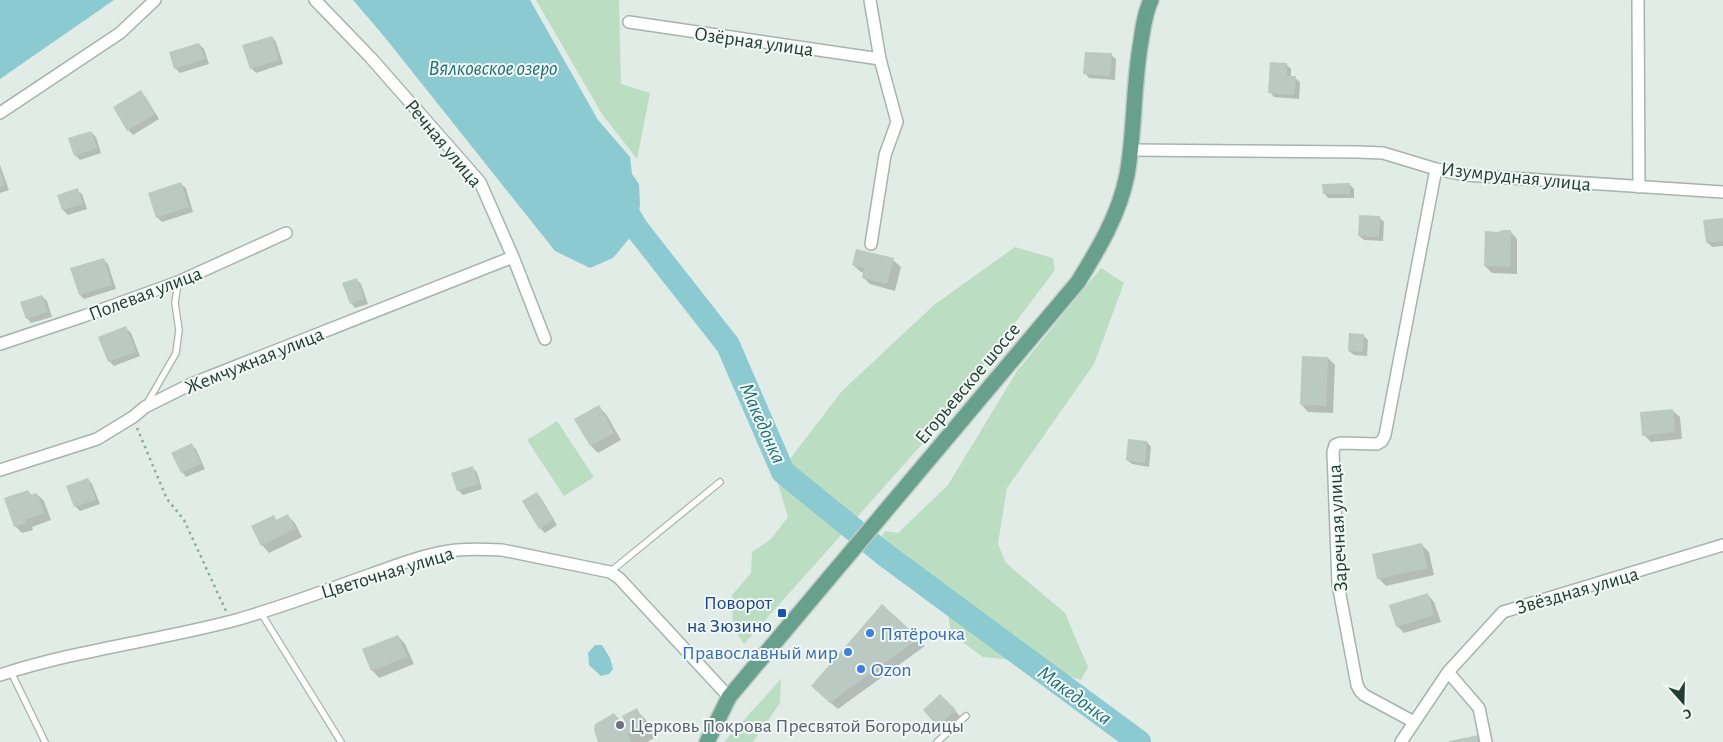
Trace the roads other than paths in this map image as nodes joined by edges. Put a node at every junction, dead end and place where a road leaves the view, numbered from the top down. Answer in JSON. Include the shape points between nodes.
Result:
{"nodes":[{"id":1,"x":155,"y":0,"type":"edge"},
{"id":2,"x":315,"y":0,"type":"edge"},
{"id":3,"x":870,"y":0,"type":"edge"},
{"id":4,"x":1151,"y":0,"type":"edge"},
{"id":5,"x":1638,"y":0,"type":"edge"},
{"id":6,"x":628,"y":22,"type":"dead end"},
{"id":7,"x":880,"y":59,"type":"junction"},
{"id":8,"x":0,"y":113,"type":"edge"},
{"id":9,"x":1130,"y":150,"type":"junction"},
{"id":10,"x":1436,"y":169,"type":"junction"},
{"id":11,"x":1639,"y":186,"type":"junction"},
{"id":12,"x":1723,"y":192,"type":"edge"},
{"id":13,"x":286,"y":233,"type":"dead end"},
{"id":14,"x":871,"y":244,"type":"dead end"},
{"id":15,"x":513,"y":257,"type":"junction"},
{"id":16,"x":178,"y":282,"type":"junction"},
{"id":17,"x":545,"y":339,"type":"dead end"},
{"id":18,"x":0,"y":344,"type":"edge"},
{"id":19,"x":145,"y":407,"type":"junction"},
{"id":20,"x":0,"y":470,"type":"edge"},
{"id":21,"x":720,"y":482,"type":"dead end"},
{"id":22,"x":1723,"y":545,"type":"edge"},
{"id":23,"x":610,"y":572,"type":"junction"},
{"id":24,"x":261,"y":613,"type":"junction"},
{"id":25,"x":1448,"y":672,"type":"junction"},
{"id":26,"x":5,"y":673,"type":"edge"},
{"id":27,"x":729,"y":697,"type":"junction"},
{"id":28,"x":966,"y":716,"type":"dead end"},
{"id":29,"x":1414,"y":722,"type":"junction"},
{"id":30,"x":45,"y":742,"type":"edge"},
{"id":31,"x":341,"y":742,"type":"edge"},
{"id":32,"x":707,"y":742,"type":"edge"},
{"id":33,"x":937,"y":742,"type":"edge"},
{"id":34,"x":1401,"y":742,"type":"edge"},
{"id":35,"x":1486,"y":742,"type":"edge"}],
"edges":[{"from":1,"to":8,"type":"street","via":[[120,33]]},
{"from":2,"to":15,"type":"street","name":"Речная улица","via":[[371,58],[480,182]]},
{"from":3,"to":7,"type":"street"},
{"from":4,"to":9,"type":"main road","name":"Егорьевское шоссе","via":[[1137,61]]},
{"from":5,"to":11,"type":"street"},
{"from":6,"to":7,"type":"street","name":"Озёрная улица"},
{"from":7,"to":14,"type":"street","via":[[897,122],[885,155]]},
{"from":9,"to":10,"type":"street","name":"Изумрудная улица","via":[[1383,153]]},
{"from":9,"to":27,"type":"main road","name":"Егорьевское шоссе","via":[[1124,187],[1113,221],[1078,282]]},
{"from":10,"to":11,"type":"street","name":"Изумрудная улица","via":[[1464,175]]},
{"from":10,"to":29,"type":"street","name":"Заречная улица","via":[[1385,435],[1377,444],[1340,443],[1332,452],[1338,584],[1357,685],[1364,695]]},
{"from":11,"to":12,"type":"street","name":"Изумрудная улица"},
{"from":13,"to":16,"type":"street","name":"Полевая улица"},
{"from":15,"to":17,"type":"street","name":"Речная улица"},
{"from":15,"to":19,"type":"street","name":"Жемчужная улица","via":[[191,384]]},
{"from":16,"to":18,"type":"street","name":"Полевая улица"},
{"from":16,"to":19,"type":"lane","via":[[176,353]]},
{"from":19,"to":20,"type":"street","name":"Жемчужная улица","via":[[97,440]]},
{"from":21,"to":23,"type":"lane"},
{"from":22,"to":25,"type":"street","name":"Звёздная улица","via":[[1503,612]]},
{"from":23,"to":24,"type":"street","name":"Цветочная улица","via":[[502,550],[450,551],[387,568]]},
{"from":23,"to":27,"type":"street","name":"Цветочная улица"},
{"from":24,"to":26,"type":"street","name":"Цветочная улица"},
{"from":24,"to":31,"type":"lane"},
{"from":25,"to":29,"type":"street","name":"Звёздная улица"},
{"from":25,"to":35,"type":"street","via":[[1479,708]]},
{"from":26,"to":30,"type":"lane"},
{"from":27,"to":32,"type":"main road","name":"Егорьевское шоссе"},
{"from":28,"to":33,"type":"lane"},
{"from":29,"to":34,"type":"street","name":"Звёздная улица"}]}
